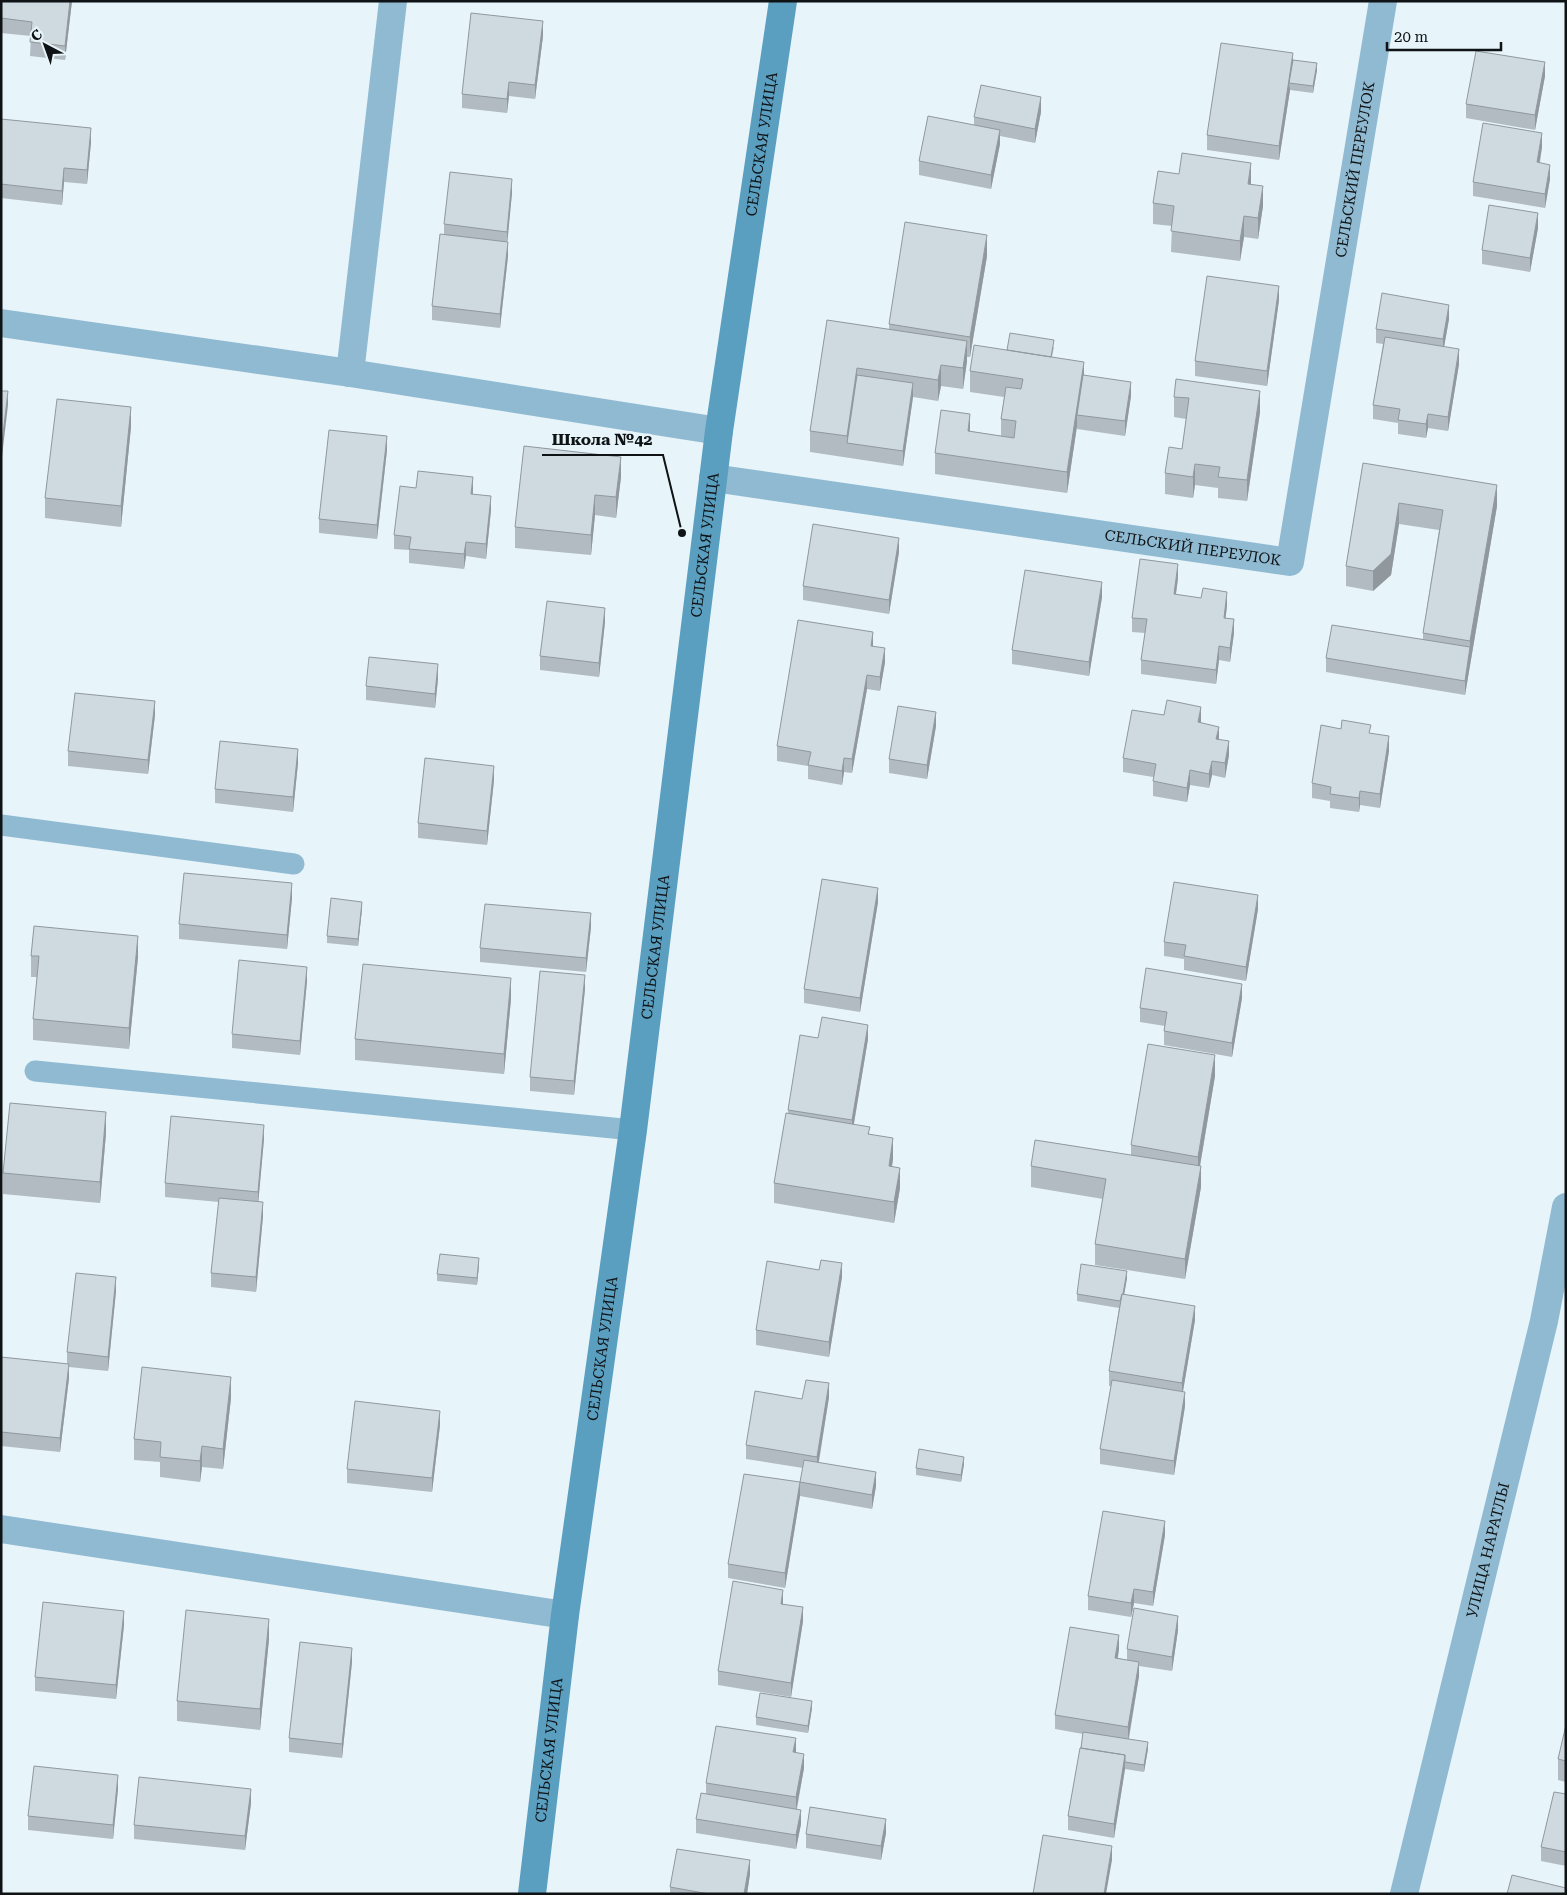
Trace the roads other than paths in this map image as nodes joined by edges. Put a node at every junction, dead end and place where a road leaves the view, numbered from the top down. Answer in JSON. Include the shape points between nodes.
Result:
{"nodes":[{"id":1,"x":393,"y":1,"type":"edge"},
{"id":2,"x":784,"y":1,"type":"edge"},
{"id":3,"x":1383,"y":1,"type":"edge"},
{"id":4,"x":1,"y":323,"type":"edge"},
{"id":5,"x":350,"y":373,"type":"junction"},
{"id":6,"x":719,"y":432,"type":"junction"},
{"id":7,"x":713,"y":478,"type":"junction"},
{"id":8,"x":1,"y":825,"type":"edge"},
{"id":9,"x":294,"y":864,"type":"dead end"},
{"id":10,"x":35,"y":1072,"type":"dead end"},
{"id":11,"x":633,"y":1130,"type":"junction"},
{"id":12,"x":1566,"y":1207,"type":"edge"},
{"id":13,"x":1,"y":1529,"type":"edge"},
{"id":14,"x":565,"y":1615,"type":"junction"},
{"id":15,"x":532,"y":1894,"type":"edge"},
{"id":16,"x":1404,"y":1894,"type":"edge"}],
"edges":[{"from":1,"to":5,"type":"street"},
{"from":2,"to":6,"type":"main road","name":"СЕЛЬСКАЯ УЛИЦА"},
{"from":3,"to":7,"type":"street","name":"СЕЛЬСКИЙ ПЕРЕУЛОК","via":[[1290,562]]},
{"from":4,"to":5,"type":"street"},
{"from":5,"to":6,"type":"street"},
{"from":6,"to":7,"type":"main road","name":"СЕЛЬСКАЯ УЛИЦА"},
{"from":7,"to":11,"type":"main road","name":"СЕЛЬСКАЯ УЛИЦА"},
{"from":8,"to":9,"type":"lane"},
{"from":10,"to":11,"type":"lane"},
{"from":11,"to":14,"type":"main road","name":"СЕЛЬСКАЯ УЛИЦА"},
{"from":12,"to":16,"type":"street","name":"УЛИЦА НАРАТЛЫ","via":[[1544,1321]]},
{"from":13,"to":14,"type":"street"},
{"from":14,"to":15,"type":"main road","name":"СЕЛЬСКАЯ УЛИЦА"}]}
